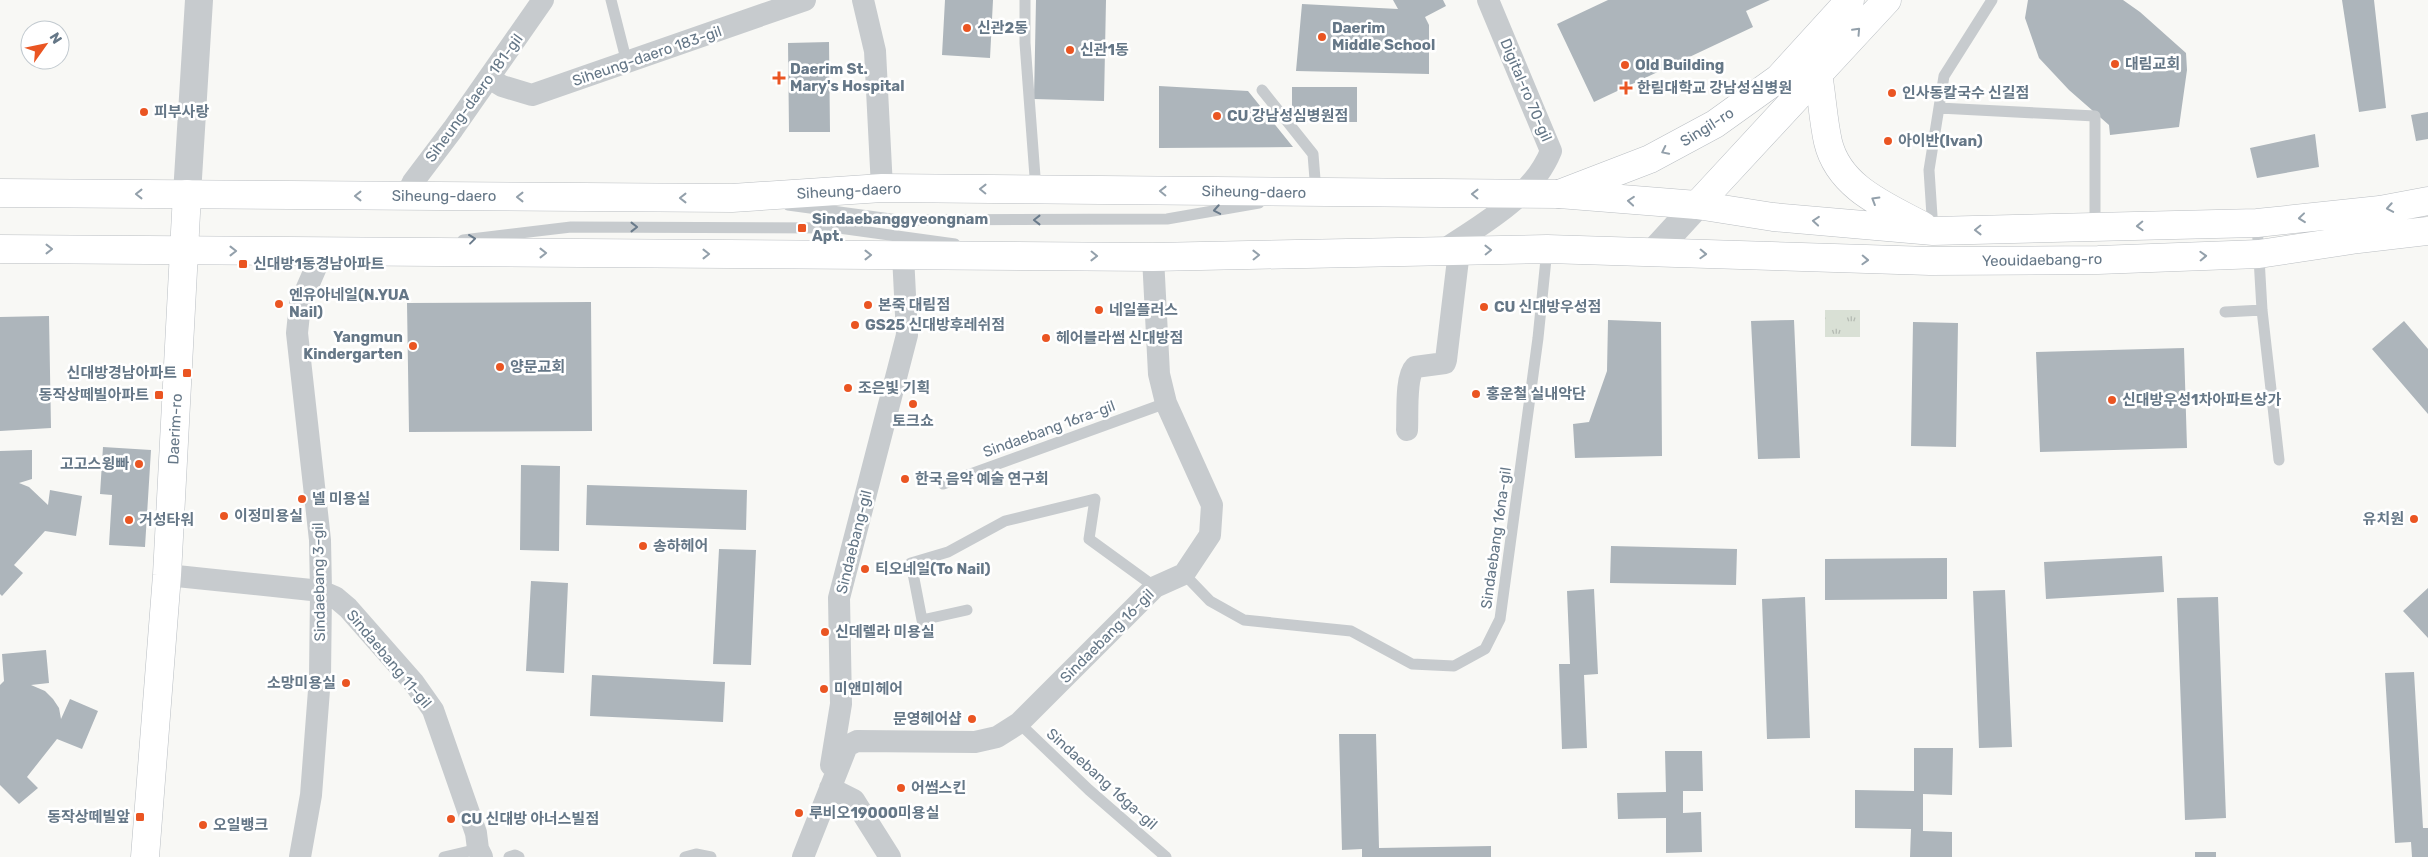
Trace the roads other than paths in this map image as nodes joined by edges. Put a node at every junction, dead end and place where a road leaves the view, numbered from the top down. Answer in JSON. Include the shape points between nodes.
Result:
{"nodes":[{"id":1,"x":199,"y":0,"type":"edge"},
{"id":2,"x":543,"y":0,"type":"edge"},
{"id":3,"x":611,"y":0,"type":"edge"},
{"id":4,"x":805,"y":0,"type":"edge"},
{"id":5,"x":863,"y":0,"type":"edge"},
{"id":6,"x":1025,"y":0,"type":"edge"},
{"id":7,"x":1488,"y":0,"type":"edge"},
{"id":8,"x":1850,"y":0,"type":"edge"},
{"id":9,"x":1887,"y":0,"type":"edge"},
{"id":10,"x":1992,"y":0,"type":"edge"},
{"id":11,"x":627,"y":63,"type":"junction"},
{"id":12,"x":1811,"y":63,"type":"junction"},
{"id":13,"x":489,"y":78,"type":"junction"},
{"id":14,"x":1262,"y":90,"type":"dead end"},
{"id":15,"x":1786,"y":90,"type":"dead end"},
{"id":16,"x":1938,"y":108,"type":"junction"},
{"id":17,"x":882,"y":188,"type":"junction"},
{"id":18,"x":1036,"y":190,"type":"junction"},
{"id":19,"x":1316,"y":192,"type":"junction"},
{"id":20,"x":0,"y":193,"type":"edge"},
{"id":21,"x":187,"y":194,"type":"junction"},
{"id":22,"x":1520,"y":194,"type":"junction"},
{"id":23,"x":1559,"y":194,"type":"junction"},
{"id":24,"x":406,"y":196,"type":"junction"},
{"id":25,"x":732,"y":198,"type":"junction"},
{"id":26,"x":1690,"y":201,"type":"junction"},
{"id":27,"x":2428,"y":201,"type":"edge"},
{"id":28,"x":2351,"y":212,"type":"junction"},
{"id":29,"x":2257,"y":223,"type":"junction"},
{"id":30,"x":2095,"y":228,"type":"junction"},
{"id":31,"x":1934,"y":231,"type":"junction"},
{"id":32,"x":2428,"y":231,"type":"edge"},
{"id":33,"x":2358,"y":239,"type":"junction"},
{"id":34,"x":0,"y":249,"type":"edge"},
{"id":35,"x":1547,"y":249,"type":"junction"},
{"id":36,"x":184,"y":250,"type":"junction"},
{"id":37,"x":323,"y":251,"type":"junction"},
{"id":38,"x":1450,"y":251,"type":"junction"},
{"id":39,"x":372,"y":252,"type":"junction"},
{"id":40,"x":1654,"y":252,"type":"junction"},
{"id":41,"x":2258,"y":254,"type":"junction"},
{"id":42,"x":903,"y":255,"type":"junction"},
{"id":43,"x":1045,"y":256,"type":"junction"},
{"id":44,"x":1153,"y":257,"type":"junction"},
{"id":45,"x":2262,"y":310,"type":"junction"},
{"id":46,"x":2225,"y":312,"type":"dead end"},
{"id":47,"x":1166,"y":403,"type":"junction"},
{"id":48,"x":1408,"y":430,"type":"dead end"},
{"id":49,"x":2279,"y":460,"type":"dead end"},
{"id":50,"x":943,"y":484,"type":"dead end"},
{"id":51,"x":167,"y":574,"type":"junction"},
{"id":52,"x":1184,"y":574,"type":"junction"},
{"id":53,"x":1155,"y":587,"type":"junction"},
{"id":54,"x":321,"y":591,"type":"junction"},
{"id":55,"x":967,"y":610,"type":"dead end"},
{"id":56,"x":1019,"y":723,"type":"junction"},
{"id":57,"x":830,"y":788,"type":"junction"},
{"id":58,"x":484,"y":854,"type":"edge"},
{"id":59,"x":145,"y":857,"type":"edge"},
{"id":60,"x":300,"y":857,"type":"edge"},
{"id":61,"x":444,"y":857,"type":"edge"},
{"id":62,"x":509,"y":857,"type":"edge"},
{"id":63,"x":519,"y":857,"type":"edge"},
{"id":64,"x":685,"y":857,"type":"edge"},
{"id":65,"x":711,"y":857,"type":"edge"},
{"id":66,"x":803,"y":857,"type":"edge"},
{"id":67,"x":890,"y":857,"type":"edge"},
{"id":68,"x":1166,"y":857,"type":"edge"}],
"edges":[{"from":1,"to":21,"type":"street","name":"Daerim-ro"},
{"from":2,"to":13,"type":"street","name":"Siheung-daero 181-gil"},
{"from":3,"to":11,"type":"lane"},
{"from":4,"to":11,"type":"street","name":"Siheung-daero 183-gil"},
{"from":5,"to":17,"type":"street","via":[[876,52]]},
{"from":6,"to":18,"type":"lane"},
{"from":7,"to":22,"type":"street","name":"Digital-ro 70-gil","via":[[1552,150],[1541,173]]},
{"from":8,"to":12,"type":"main road","name":"Singil-ro"},
{"from":12,"to":9,"type":"main road","name":"Singil-ro","one_way":true},
{"from":10,"to":16,"type":"lane","via":[[1944,76]]},
{"from":11,"to":13,"type":"street","name":"Siheung-daero 183-gil","via":[[532,95],[502,86]]},
{"from":12,"to":15,"type":"lane"},
{"from":12,"to":23,"type":"main road","name":"Singil-ro","one_way":true,"via":[[1779,78],[1716,124],[1650,159]]},
{"from":12,"to":26,"type":"main road","name":"Singil-ro"},
{"from":31,"to":12,"type":"main road","one_way":true,"via":[[1872,199],[1838,167],[1828,143]]},
{"from":13,"to":24,"type":"street","name":"Siheung-daero 181-gil"},
{"from":14,"to":19,"type":"lane","via":[[1313,154]]},
{"from":16,"to":30,"type":"lane","via":[[2095,116]]},
{"from":16,"to":31,"type":"lane","via":[[1929,170]]},
{"from":18,"to":17,"type":"main road","name":"Siheung-daero","one_way":true},
{"from":17,"to":25,"type":"main road","name":"Siheung-daero"},
{"from":19,"to":18,"type":"main road","name":"Siheung-daero","one_way":true},
{"from":22,"to":19,"type":"main road","name":"Siheung-daero","one_way":true},
{"from":19,"to":25,"type":"lane","one_way":true,"via":[[1167,219],[898,220]]},
{"from":21,"to":20,"type":"main road","name":"Siheung-daero","one_way":true},
{"from":24,"to":21,"type":"main road","name":"Siheung-daero","one_way":true},
{"from":21,"to":36,"type":"main road","name":"Daerim-ro"},
{"from":22,"to":23,"type":"main road","name":"Siheung-daero"},
{"from":22,"to":38,"type":"street","name":"Digital-ro 70-gil"},
{"from":26,"to":23,"type":"main road","name":"Siheung-daero","one_way":true},
{"from":25,"to":24,"type":"main road","name":"Siheung-daero","one_way":true},
{"from":31,"to":26,"type":"main road","name":"Yeouidaebang-ro","one_way":true,"via":[[1773,217]]},
{"from":26,"to":40,"type":"street","name":"Singil-ro"},
{"from":27,"to":28,"type":"main road","name":"Yeouidaebang-ro","one_way":true},
{"from":28,"to":29,"type":"main road","name":"Yeouidaebang-ro","one_way":true},
{"from":28,"to":33,"type":"lane"},
{"from":29,"to":30,"type":"main road","name":"Yeouidaebang-ro","one_way":true},
{"from":29,"to":41,"type":"lane"},
{"from":30,"to":31,"type":"main road","name":"Yeouidaebang-ro","one_way":true},
{"from":32,"to":33,"type":"main road","name":"Yeouidaebang-ro"},
{"from":33,"to":41,"type":"main road","name":"Yeouidaebang-ro"},
{"from":34,"to":36,"type":"main road","one_way":true},
{"from":38,"to":35,"type":"main road","one_way":true},
{"from":35,"to":40,"type":"main road"},
{"from":35,"to":52,"type":"lane","name":"Sindaebang 16na-gil","via":[[1500,620],[1485,649],[1454,666],[1412,664],[1351,631],[1244,620],[1210,601]]},
{"from":36,"to":37,"type":"main road","one_way":true},
{"from":36,"to":51,"type":"main road","name":"Daerim-ro"},
{"from":37,"to":39,"type":"main road"},
{"from":37,"to":54,"type":"street","name":"Sindaebang 3-gil","via":[[300,304],[297,333],[320,540]]},
{"from":44,"to":38,"type":"main road","one_way":true},
{"from":38,"to":48,"type":"street","via":[[1446,360],[1445,363],[1412,370]]},
{"from":39,"to":42,"type":"main road","one_way":true},
{"from":39,"to":43,"type":"lane","one_way":true,"via":[[571,227],[839,228]]},
{"from":40,"to":41,"type":"main road","name":"Yeouidaebang-ro","one_way":true,"via":[[1930,261],[2098,260]]},
{"from":41,"to":45,"type":"lane"},
{"from":42,"to":43,"type":"main road"},
{"from":42,"to":57,"type":"street","name":"Sindaebang-gil","via":[[907,335],[839,598],[841,704]]},
{"from":43,"to":44,"type":"main road","one_way":true},
{"from":44,"to":47,"type":"street","via":[[1159,374]]},
{"from":45,"to":46,"type":"lane"},
{"from":45,"to":49,"type":"lane"},
{"from":47,"to":50,"type":"lane","name":"Sindaebang 16ra-gil"},
{"from":47,"to":52,"type":"street","via":[[1212,505],[1210,535]]},
{"from":51,"to":54,"type":"street","name":"Sindaebang 11-gil"},
{"from":51,"to":59,"type":"main road","name":"Daerim-ro"},
{"from":52,"to":53,"type":"street","name":"Sindaebang 16-gil"},
{"from":53,"to":55,"type":"lane","via":[[1089,539],[1095,499],[1005,521],[948,552],[912,563],[922,620]]},
{"from":53,"to":56,"type":"street","name":"Sindaebang 16-gil"},
{"from":54,"to":58,"type":"street","name":"Sindaebang 11-gil","via":[[348,608],[414,683],[433,710]]},
{"from":54,"to":60,"type":"street","name":"Sindaebang 3-gil","via":[[320,677],[311,795]]},
{"from":56,"to":57,"type":"street","name":"Sindaebang 16-gil","via":[[997,737],[975,742],[858,741],[847,746],[842,754]]},
{"from":56,"to":68,"type":"lane","name":"Sindaebang 16ga-gil"},
{"from":57,"to":66,"type":"street","name":"Sindaebang-gil"},
{"from":57,"to":67,"type":"street","via":[[854,800]]},
{"from":58,"to":61,"type":"lane"},
{"from":62,"to":63,"type":"lane"},
{"from":64,"to":65,"type":"lane","via":[[696,854]]}]}
